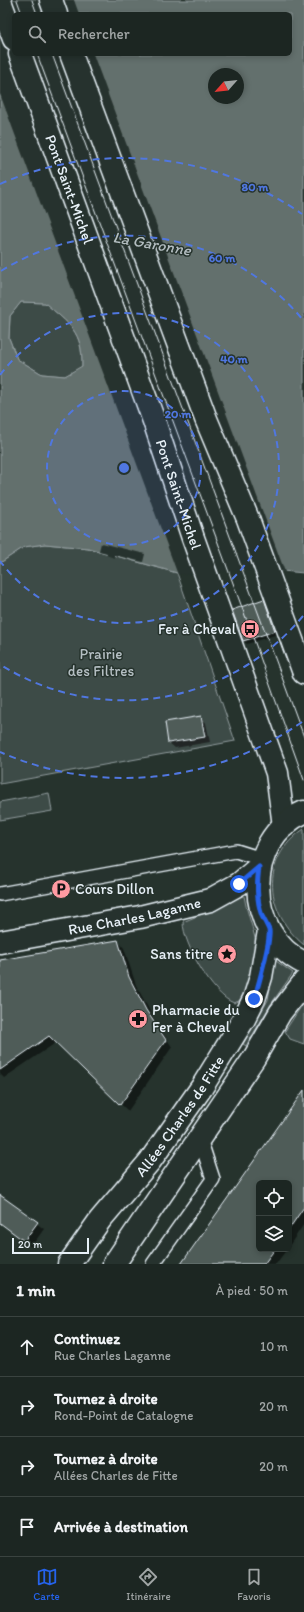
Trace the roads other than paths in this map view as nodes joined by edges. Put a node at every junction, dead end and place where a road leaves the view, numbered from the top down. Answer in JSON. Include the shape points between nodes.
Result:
{"nodes":[{"id":1,"x":51,"y":0,"type":"edge"},
{"id":2,"x":0,"y":1,"type":"edge"},
{"id":3,"x":55,"y":12,"type":"edge"},
{"id":4,"x":12,"y":34,"type":"edge"},
{"id":5,"x":21,"y":56,"type":"edge"},
{"id":6,"x":72,"y":56,"type":"edge"},
{"id":7,"x":304,"y":673,"type":"edge"},
{"id":8,"x":304,"y":812,"type":"edge"},
{"id":9,"x":284,"y":826,"type":"junction"},
{"id":10,"x":260,"y":863,"type":"junction"},
{"id":11,"x":0,"y":894,"type":"edge"},
{"id":12,"x":269,"y":931,"type":"junction"},
{"id":13,"x":0,"y":942,"type":"edge"},
{"id":14,"x":304,"y":963,"type":"edge"},
{"id":15,"x":304,"y":982,"type":"edge"},
{"id":16,"x":200,"y":1139,"type":"junction"},
{"id":17,"x":69,"y":1264,"type":"edge"},
{"id":18,"x":114,"y":1264,"type":"edge"},
{"id":19,"x":153,"y":1264,"type":"edge"}],
"edges":[{"from":1,"to":3,"type":"main road"},
{"from":2,"to":4,"type":"main road"},
{"from":5,"to":9,"type":"main road","name":"Pont Saint-Michel","via":[[154,421],[277,773]]},
{"from":6,"to":7,"type":"main road","via":[[181,353],[248,519]]},
{"from":8,"to":9,"type":"main road"},
{"from":9,"to":10,"type":"main road","via":[[273,838]]},
{"from":10,"to":11,"type":"lane","via":[[236,851]]},
{"from":10,"to":12,"type":"main road","via":[[258,900]]},
{"from":10,"to":13,"type":"main road","name":"Rue Charles Laganne","via":[[239,884],[210,900],[140,917]]},
{"from":12,"to":14,"type":"main road","via":[[289,954]]},
{"from":12,"to":17,"type":"main road","name":"Allées Charles de Fitte","via":[[261,977],[244,1019],[202,1088],[154,1155],[100,1220]]},
{"from":15,"to":16,"type":"main road","name":"Allées Charles de Fitte","via":[[280,1013],[254,1058]]},
{"from":16,"to":18,"type":"main road","name":"Allées Charles de Fitte"},
{"from":16,"to":19,"type":"lane","via":[[213,1179]]}]}
